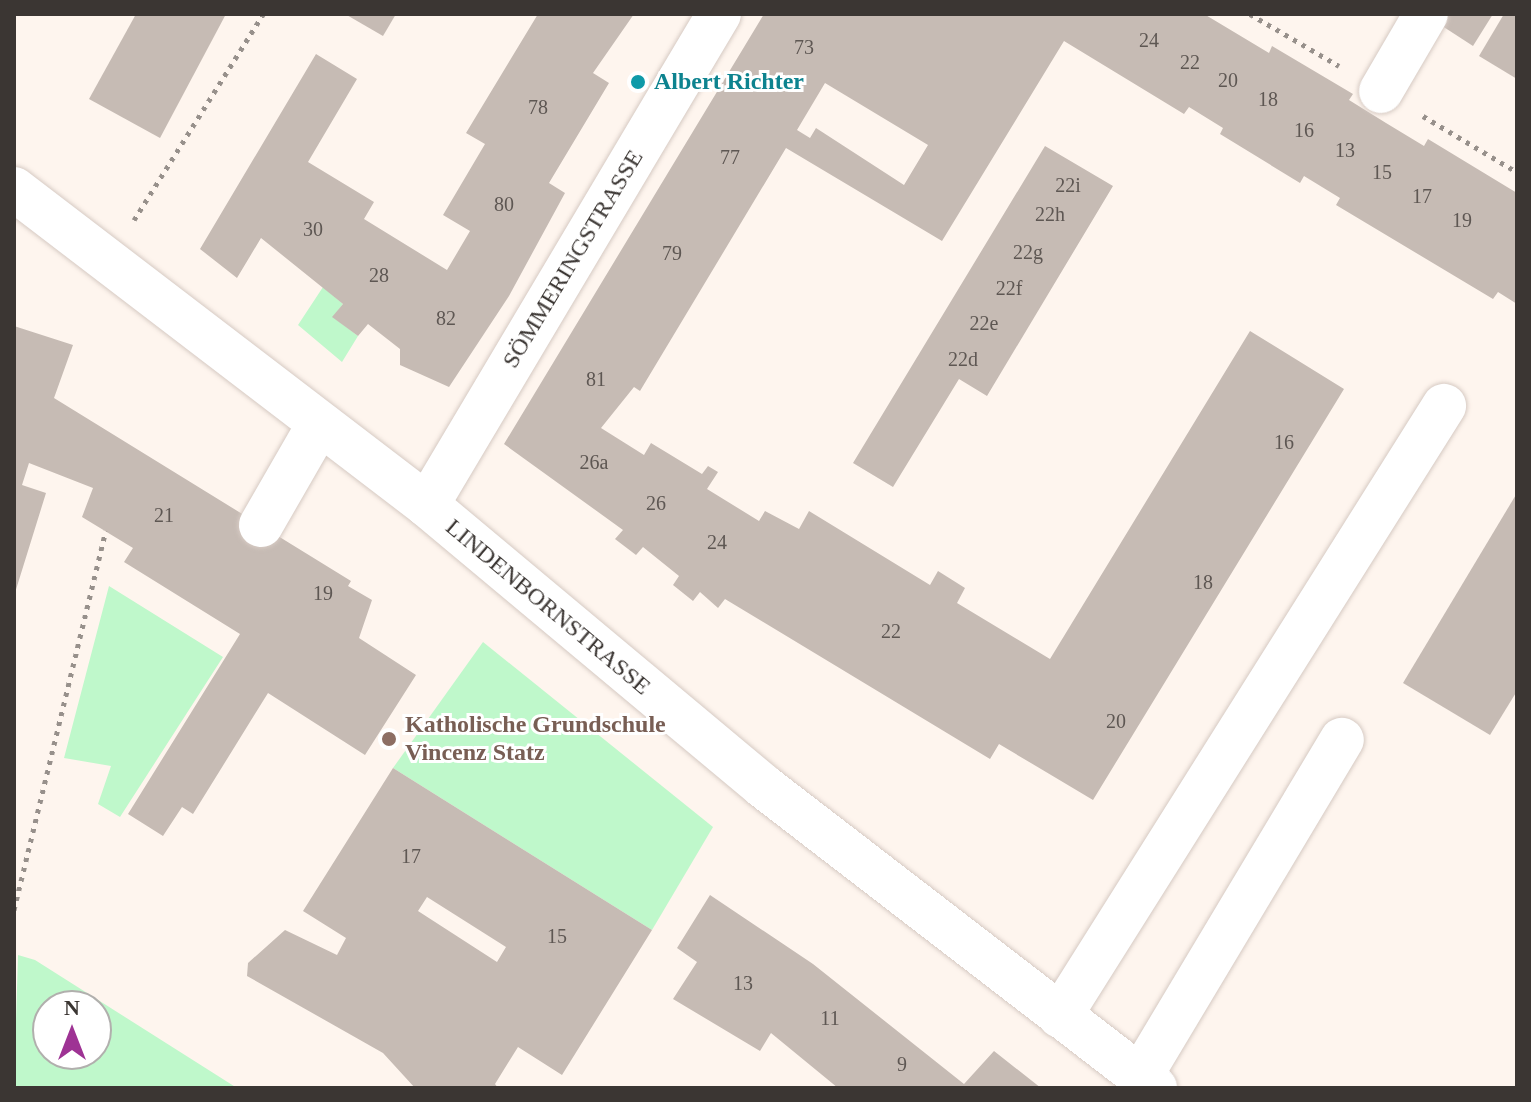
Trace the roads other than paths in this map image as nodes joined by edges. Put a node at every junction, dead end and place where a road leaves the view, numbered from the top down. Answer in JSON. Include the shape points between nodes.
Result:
{"nodes":[{"id":1,"x":719,"y":14,"type":"edge"},
{"id":2,"x":1426,"y":14,"type":"edge"},
{"id":3,"x":1381,"y":91,"type":"dead end"},
{"id":4,"x":14,"y":189,"type":"edge"},
{"id":5,"x":1444,"y":406,"type":"dead end"},
{"id":6,"x":319,"y":424,"type":"junction"},
{"id":7,"x":427,"y":505,"type":"junction"},
{"id":8,"x":261,"y":525,"type":"dead end"},
{"id":9,"x":1342,"y":740,"type":"dead end"},
{"id":10,"x":1060,"y":1016,"type":"junction"},
{"id":11,"x":1147,"y":1082,"type":"edge"}],
"edges":[{"from":1,"to":7,"type":"street","name":"SÖMMERINGSTRASSE"},
{"from":2,"to":3,"type":"street"},
{"from":4,"to":6,"type":"street","name":"LINDENBORNSTRASSE"},
{"from":5,"to":10,"type":"street"},
{"from":6,"to":7,"type":"street","name":"LINDENBORNSTRASSE"},
{"from":6,"to":8,"type":"street"},
{"from":7,"to":10,"type":"street","name":"LINDENBORNSTRASSE","via":[[763,786]]},
{"from":9,"to":11,"type":"street"},
{"from":10,"to":11,"type":"street","name":"LINDENBORNSTRASSE"}]}
